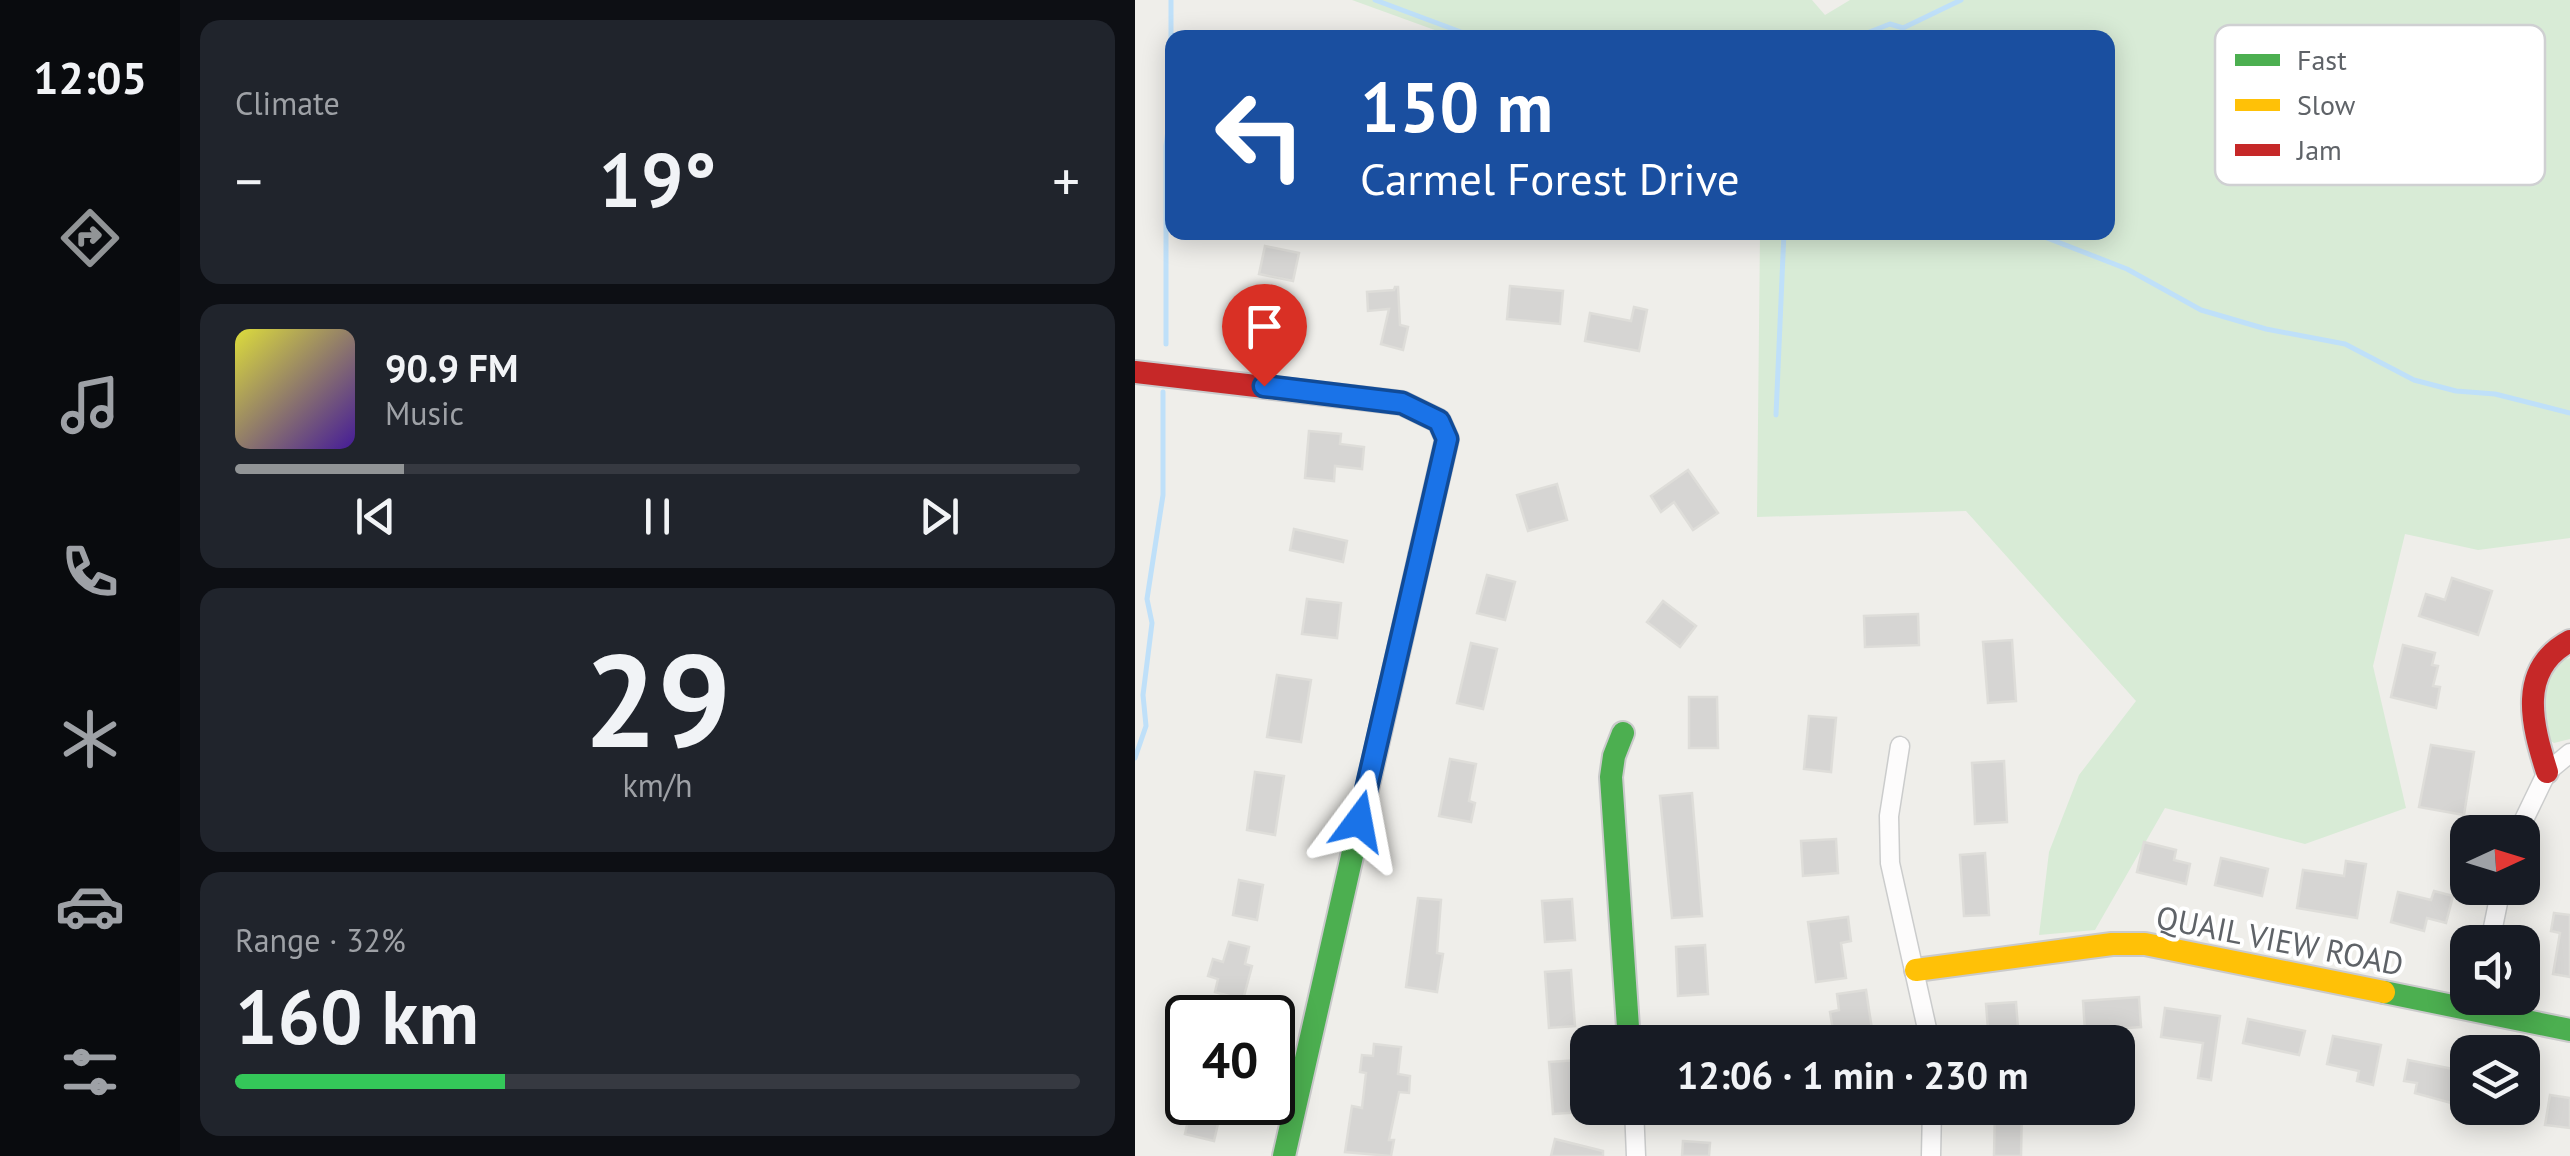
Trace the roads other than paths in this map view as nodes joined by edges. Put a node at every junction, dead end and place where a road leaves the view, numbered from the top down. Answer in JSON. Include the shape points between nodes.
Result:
{"nodes":[{"id":1,"x":1135,"y":372,"type":"edge"},
{"id":2,"x":2570,"y":641,"type":"edge"},
{"id":3,"x":1623,"y":733,"type":"dead end"},
{"id":4,"x":1900,"y":746,"type":"dead end"},
{"id":5,"x":2570,"y":753,"type":"edge"},
{"id":6,"x":2547,"y":772,"type":"junction"},
{"id":7,"x":2526,"y":815,"type":"edge"},
{"id":8,"x":1916,"y":970,"type":"junction"},
{"id":9,"x":2450,"y":999,"type":"edge"},
{"id":10,"x":2518,"y":1015,"type":"edge"},
{"id":11,"x":1628,"y":1025,"type":"edge"},
{"id":12,"x":1927,"y":1025,"type":"edge"},
{"id":13,"x":2570,"y":1030,"type":"edge"},
{"id":14,"x":1635,"y":1125,"type":"edge"},
{"id":15,"x":1932,"y":1125,"type":"edge"},
{"id":16,"x":1284,"y":1156,"type":"edge"},
{"id":17,"x":1636,"y":1156,"type":"edge"},
{"id":18,"x":1931,"y":1156,"type":"edge"}],
"edges":[{"from":1,"to":16,"type":"street","via":[[1402,403],[1439,421],[1447,439]]},
{"from":2,"to":6,"type":"street","via":[[2542,665],[2533,696],[2531,714]]},
{"from":3,"to":11,"type":"street","via":[[1611,777]]},
{"from":4,"to":8,"type":"street","via":[[1890,863]]},
{"from":5,"to":6,"type":"street"},
{"from":6,"to":7,"type":"street"},
{"from":8,"to":9,"type":"street","name":"QUAIL VIEW ROAD","via":[[2145,944]]},
{"from":8,"to":12,"type":"street"},
{"from":10,"to":13,"type":"street","name":"QUAIL VIEW ROAD"},
{"from":14,"to":17,"type":"street"},
{"from":15,"to":18,"type":"street"}]}
